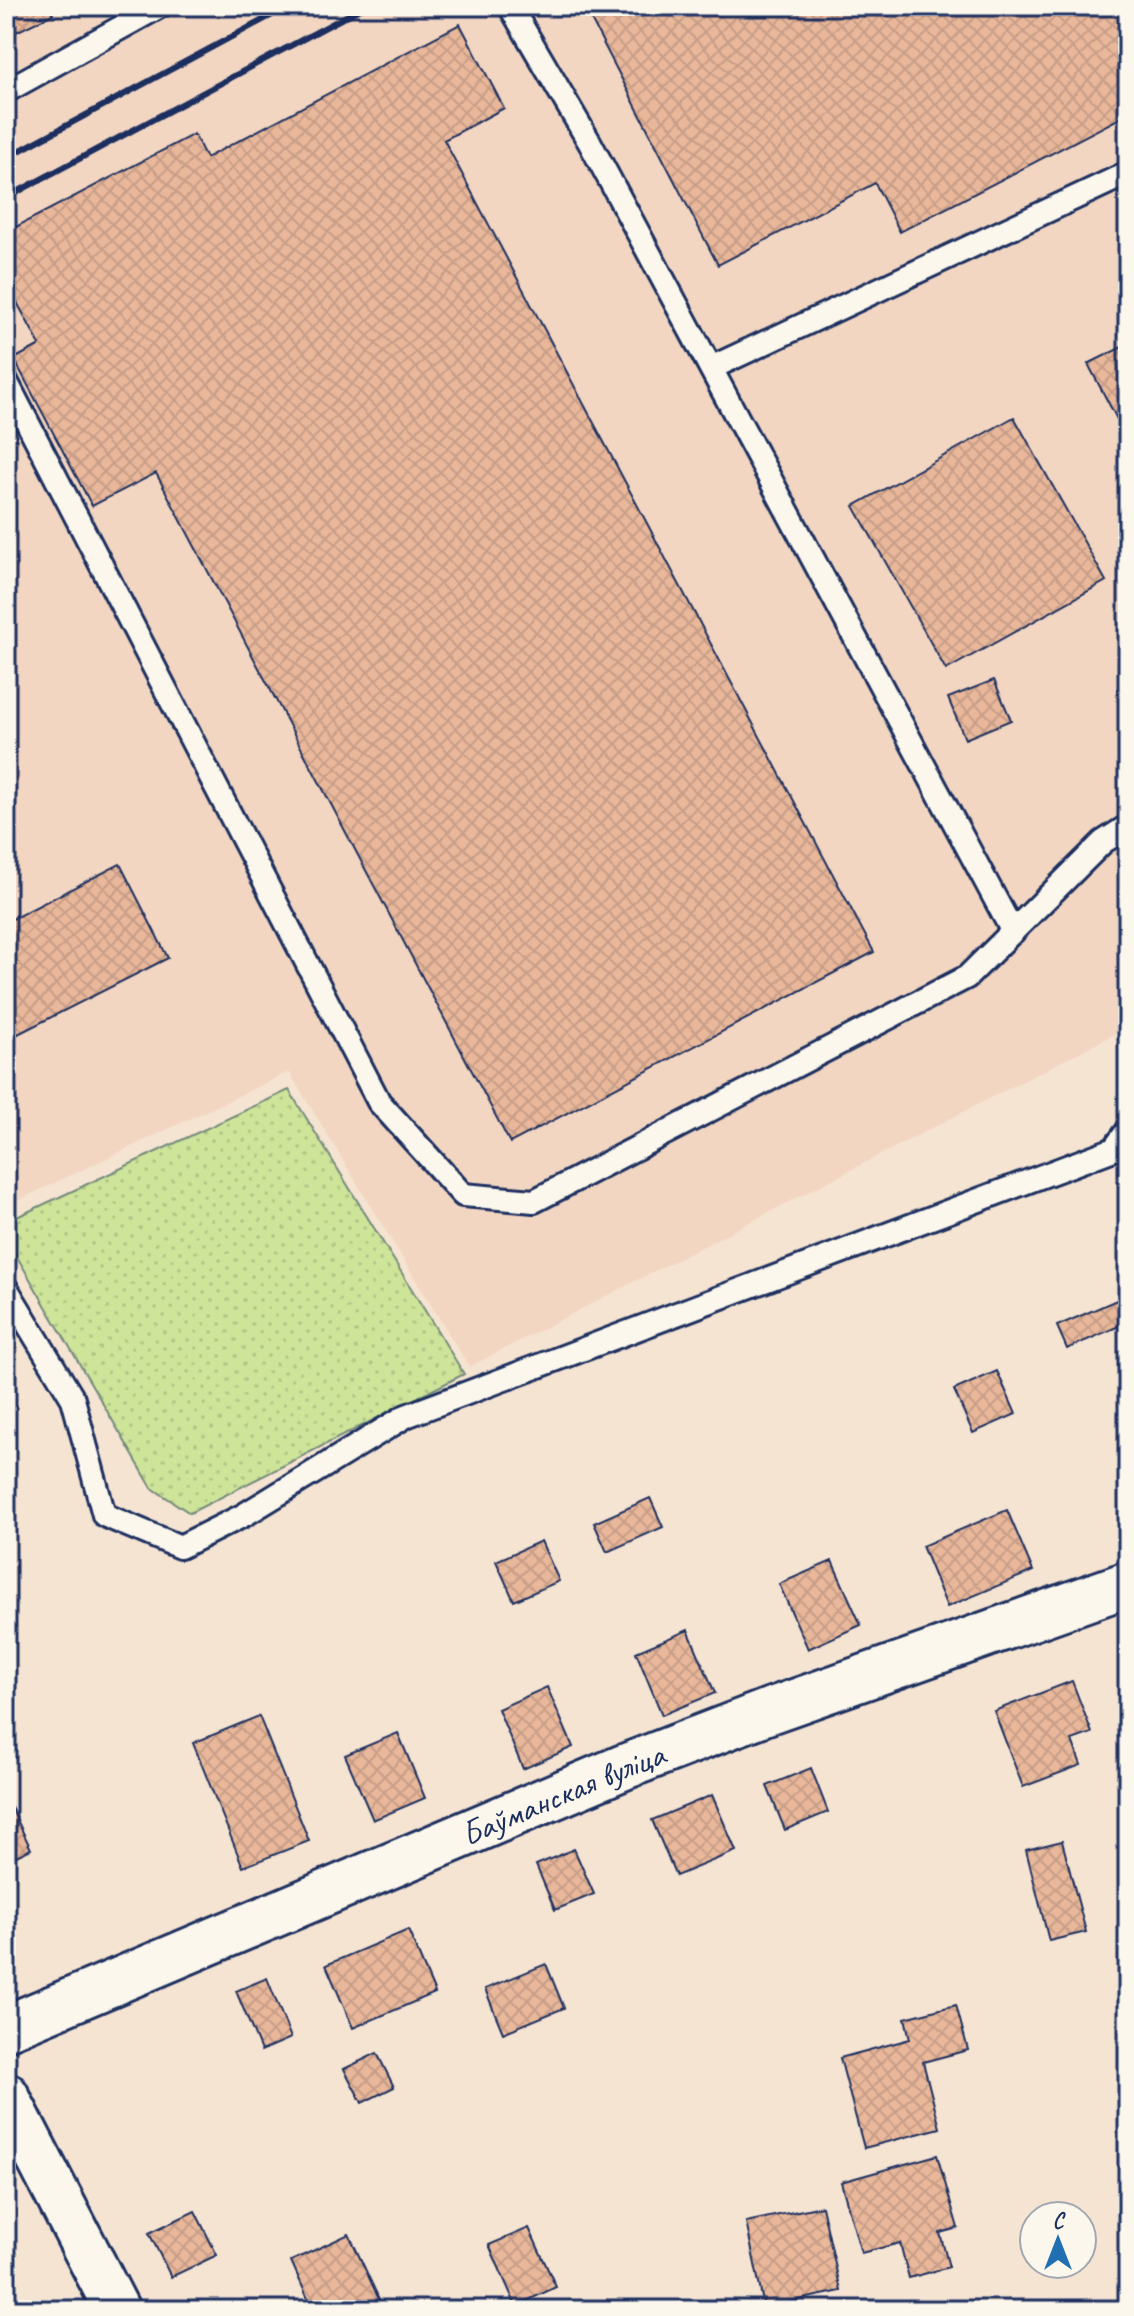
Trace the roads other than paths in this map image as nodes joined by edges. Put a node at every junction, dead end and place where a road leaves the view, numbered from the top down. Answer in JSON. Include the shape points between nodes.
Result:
{"nodes":[{"id":1,"x":160,"y":6,"type":"edge"},
{"id":2,"x":510,"y":6,"type":"edge"},
{"id":3,"x":6,"y":91,"type":"edge"},
{"id":4,"x":1128,"y":173,"type":"edge"},
{"id":5,"x":711,"y":368,"type":"junction"},
{"id":6,"x":6,"y":381,"type":"edge"},
{"id":7,"x":1128,"y":826,"type":"edge"},
{"id":8,"x":1013,"y":932,"type":"junction"},
{"id":9,"x":1128,"y":1130,"type":"edge"},
{"id":10,"x":6,"y":1288,"type":"edge"},
{"id":11,"x":1128,"y":1584,"type":"edge"},
{"id":12,"x":6,"y":2028,"type":"edge"},
{"id":13,"x":6,"y":2095,"type":"edge"},
{"id":14,"x":117,"y":2310,"type":"edge"}],
"edges":[{"from":1,"to":3,"type":"lane"},
{"from":2,"to":5,"type":"lane"},
{"from":4,"to":5,"type":"lane"},
{"from":5,"to":8,"type":"lane"},
{"from":6,"to":8,"type":"lane","via":[[379,1102],[463,1195],[534,1201],[967,977]]},
{"from":7,"to":8,"type":"lane","via":[[1103,842]]},
{"from":9,"to":10,"type":"lane","via":[[1114,1149],[406,1416],[244,1515],[180,1547],[104,1515],[73,1399]]},
{"from":11,"to":12,"type":"street","name":"Баўманская вуліца","via":[[624,1767]]},
{"from":13,"to":14,"type":"street"}]}
